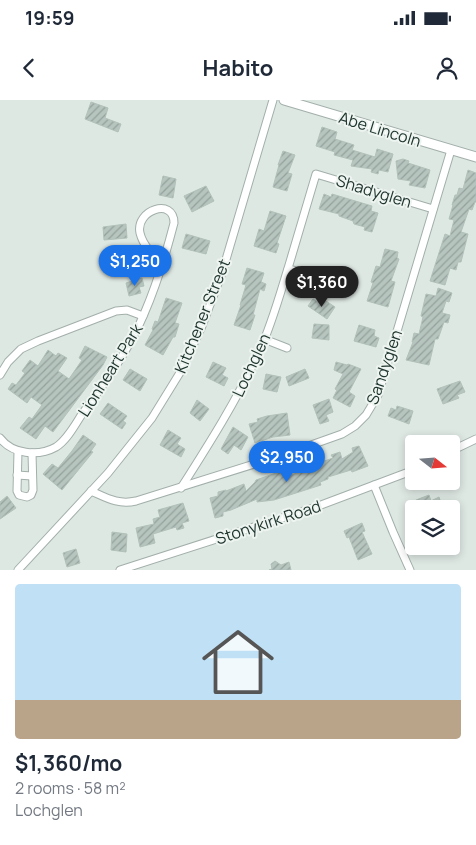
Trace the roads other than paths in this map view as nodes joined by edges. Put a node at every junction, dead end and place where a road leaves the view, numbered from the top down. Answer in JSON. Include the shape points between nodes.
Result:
{"nodes":[{"id":1,"x":273,"y":100,"type":"edge"},
{"id":2,"x":284,"y":100,"type":"edge"},
{"id":3,"x":451,"y":150,"type":"junction"},
{"id":4,"x":476,"y":157,"type":"edge"},
{"id":5,"x":316,"y":174,"type":"joint"},
{"id":6,"x":433,"y":209,"type":"junction"},
{"id":7,"x":163,"y":264,"type":"junction"},
{"id":8,"x":288,"y":269,"type":"junction"},
{"id":9,"x":309,"y":274,"type":"dead end"},
{"id":10,"x":143,"y":316,"type":"junction"},
{"id":11,"x":264,"y":339,"type":"junction"},
{"id":12,"x":287,"y":348,"type":"dead end"},
{"id":13,"x":0,"y":375,"type":"edge"},
{"id":14,"x":476,"y":439,"type":"edge"},
{"id":15,"x":1,"y":440,"type":"edge"},
{"id":16,"x":460,"y":447,"type":"edge"},
{"id":17,"x":18,"y":451,"type":"junction"},
{"id":18,"x":32,"y":453,"type":"junction"},
{"id":19,"x":405,"y":473,"type":"edge"},
{"id":20,"x":17,"y":475,"type":"junction"},
{"id":21,"x":32,"y":476,"type":"junction"},
{"id":22,"x":374,"y":485,"type":"junction"},
{"id":23,"x":181,"y":488,"type":"junction"},
{"id":24,"x":91,"y":491,"type":"junction"},
{"id":25,"x":18,"y":570,"type":"edge"},
{"id":26,"x":120,"y":570,"type":"edge"},
{"id":27,"x":410,"y":570,"type":"edge"}],
"edges":[{"from":1,"to":24,"type":"street","name":"Kitchener Street","via":[[222,273],[202,326],[181,371],[152,418]]},
{"from":2,"to":3,"type":"street","name":"Abe Lincoln"},
{"from":3,"to":4,"type":"street","name":"Abe Lincoln"},
{"from":3,"to":6,"type":"street","name":"Sandyglen"},
{"from":5,"to":6,"type":"street","name":"Shadyglen"},
{"from":5,"to":8,"type":"street","name":"Lochglen"},
{"from":6,"to":23,"type":"street","name":"Sandyglen","via":[[381,388],[366,415],[342,434]]},
{"from":7,"to":7,"type":"street","name":"Lionheart Park","via":[[148,250],[140,232],[144,216],[158,209],[165,209],[174,217]]},
{"from":7,"to":10,"type":"street","name":"Lionheart Park"},
{"from":8,"to":9,"type":"street"},
{"from":8,"to":11,"type":"street","name":"Lochglen"},
{"from":10,"to":13,"type":"street","via":[[127,310],[116,311],[38,340],[21,349]]},
{"from":10,"to":18,"type":"street","name":"Lionheart Park","via":[[110,375],[66,437],[56,447]]},
{"from":11,"to":12,"type":"street"},
{"from":11,"to":23,"type":"street","name":"Lochglen","via":[[231,406]]},
{"from":14,"to":16,"type":"street"},
{"from":15,"to":17,"type":"street","name":"Lionheart Park"},
{"from":17,"to":18,"type":"street","name":"Lionheart Park"},
{"from":17,"to":20,"type":"street"},
{"from":18,"to":21,"type":"street"},
{"from":19,"to":22,"type":"street","name":"Stonykirk Road"},
{"from":20,"to":21,"type":"street"},
{"from":20,"to":21,"type":"street","via":[[17,491],[27,497],[33,490]]},
{"from":22,"to":26,"type":"street","name":"Stonykirk Road"},
{"from":22,"to":27,"type":"street"},
{"from":23,"to":24,"type":"street","name":"Sandyglen","via":[[128,503],[116,502]]},
{"from":24,"to":25,"type":"street","name":"Kitchener Street"}]}
